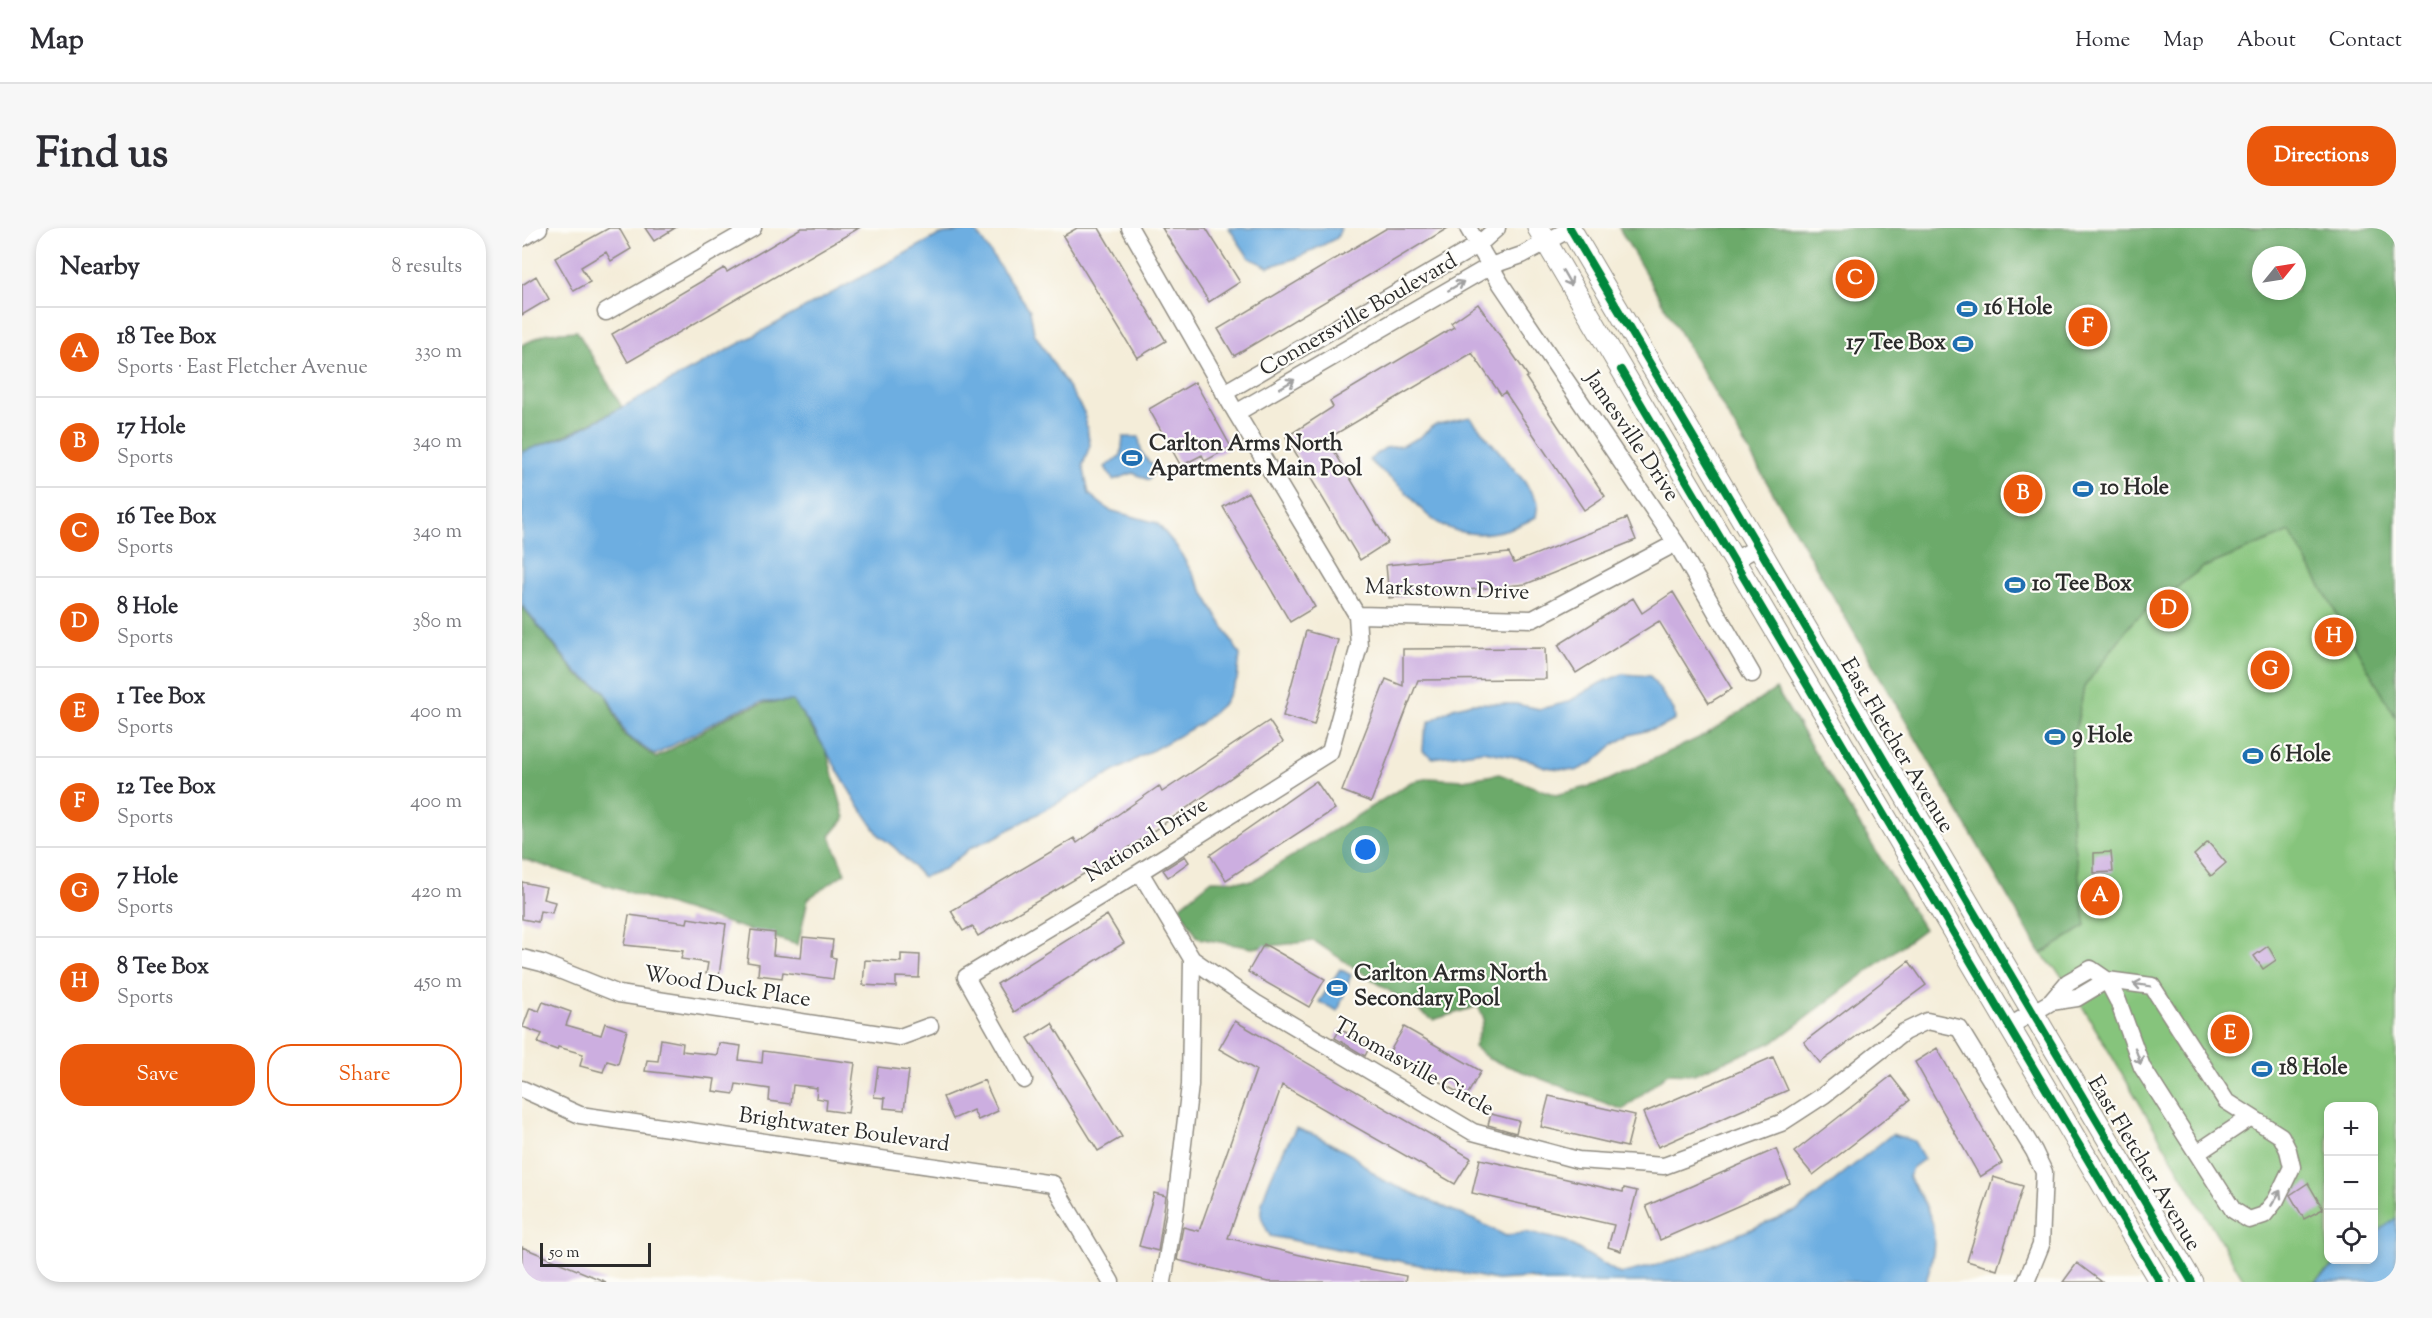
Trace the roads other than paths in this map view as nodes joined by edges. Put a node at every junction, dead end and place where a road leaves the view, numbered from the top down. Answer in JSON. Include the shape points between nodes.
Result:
{"nodes":[{"id":1,"x":539,"y":228,"type":"edge"},
{"id":2,"x":753,"y":228,"type":"edge"},
{"id":3,"x":1130,"y":228,"type":"edge"},
{"id":4,"x":1468,"y":228,"type":"edge"},
{"id":5,"x":1497,"y":228,"type":"edge"},
{"id":6,"x":1570,"y":228,"type":"edge"},
{"id":7,"x":1542,"y":236,"type":"edge"},
{"id":8,"x":522,"y":238,"type":"edge"},
{"id":9,"x":1478,"y":245,"type":"junction"},
{"id":10,"x":1490,"y":266,"type":"junction"},
{"id":11,"x":606,"y":312,"type":"dead end"},
{"id":12,"x":1224,"y":393,"type":"junction"},
{"id":13,"x":1236,"y":413,"type":"junction"},
{"id":14,"x":1676,"y":543,"type":"junction"},
{"id":15,"x":1758,"y":547,"type":"junction"},
{"id":16,"x":1733,"y":561,"type":"junction"},
{"id":17,"x":1357,"y":615,"type":"junction"},
{"id":18,"x":1752,"y":674,"type":"dead end"},
{"id":19,"x":1140,"y":872,"type":"junction"},
{"id":20,"x":522,"y":958,"type":"edge"},
{"id":21,"x":1192,"y":959,"type":"junction"},
{"id":22,"x":2107,"y":980,"type":"junction"},
{"id":23,"x":2033,"y":1012,"type":"junction"},
{"id":24,"x":930,"y":1026,"type":"dead end"},
{"id":25,"x":2008,"y":1027,"type":"junction"},
{"id":26,"x":1024,"y":1080,"type":"dead end"},
{"id":27,"x":522,"y":1089,"type":"edge"},
{"id":28,"x":2251,"y":1117,"type":"junction"},
{"id":29,"x":2196,"y":1153,"type":"junction"},
{"id":30,"x":1111,"y":1282,"type":"edge"},
{"id":31,"x":1163,"y":1282,"type":"edge"},
{"id":32,"x":2026,"y":1282,"type":"edge"},
{"id":33,"x":2160,"y":1282,"type":"edge"},
{"id":34,"x":2192,"y":1282,"type":"edge"}],
"edges":[{"from":1,"to":8,"type":"street"},
{"from":2,"to":11,"type":"street"},
{"from":3,"to":12,"type":"street","name":"Markstown Drive"},
{"from":4,"to":9,"type":"street","name":"Jamesville Drive"},
{"from":5,"to":9,"type":"street","name":"Connersville Boulevard"},
{"from":6,"to":7,"type":"street","name":"Connersville Boulevard"},
{"from":6,"to":15,"type":"main road","name":"East Fletcher Avenue"},
{"from":7,"to":10,"type":"street","name":"Connersville Boulevard","via":[[1522,255]]},
{"from":7,"to":16,"type":"main road","name":"East Fletcher Avenue","one_way":true},
{"from":9,"to":10,"type":"street","name":"Jamesville Drive"},
{"from":9,"to":12,"type":"street","name":"Connersville Boulevard"},
{"from":13,"to":10,"type":"street","name":"Connersville Boulevard","one_way":true},
{"from":10,"to":14,"type":"street","name":"Jamesville Drive"},
{"from":12,"to":13,"type":"street","name":"Markstown Drive"},
{"from":13,"to":17,"type":"street","name":"Markstown Drive"},
{"from":14,"to":17,"type":"street","name":"Markstown Drive","via":[[1533,619]]},
{"from":14,"to":18,"type":"street","name":"Jamesville Drive"},
{"from":15,"to":16,"type":"street"},
{"from":15,"to":23,"type":"main road","name":"East Fletcher Avenue"},
{"from":16,"to":25,"type":"main road","name":"East Fletcher Avenue"},
{"from":17,"to":19,"type":"street","name":"National Drive","via":[[1359,646],[1330,752]]},
{"from":19,"to":21,"type":"street","name":"Thomasville Circle"},
{"from":19,"to":26,"type":"street","name":"National Drive","via":[[966,976]]},
{"from":20,"to":24,"type":"street","name":"Wood Duck Place","via":[[619,994],[668,1003],[900,1037]]},
{"from":21,"to":31,"type":"street","via":[[1190,1085]]},
{"from":21,"to":32,"type":"street","name":"Thomasville Circle","via":[[1257,1004],[1473,1132],[1578,1160],[1665,1166],[1780,1123],[1824,1095],[1904,1032],[1927,1021],[1959,1028],[2044,1172],[2041,1245]]},
{"from":22,"to":23,"type":"street","via":[[2078,998],[2051,1002]]},
{"from":28,"to":22,"type":"street","one_way":true,"via":[[2226,1101],[2152,986]]},
{"from":22,"to":29,"type":"street","one_way":true,"via":[[2142,1066]]},
{"from":23,"to":25,"type":"street"},
{"from":23,"to":34,"type":"main road","name":"East Fletcher Avenue"},
{"from":25,"to":33,"type":"main road","name":"East Fletcher Avenue"},
{"from":27,"to":30,"type":"street","name":"Brightwater Boulevard","via":[[580,1115],[1053,1184]]},
{"from":28,"to":29,"type":"street"},
{"from":29,"to":28,"type":"street","one_way":true,"via":[[2233,1210],[2249,1220],[2264,1215],[2292,1167],[2281,1137]]}]}
